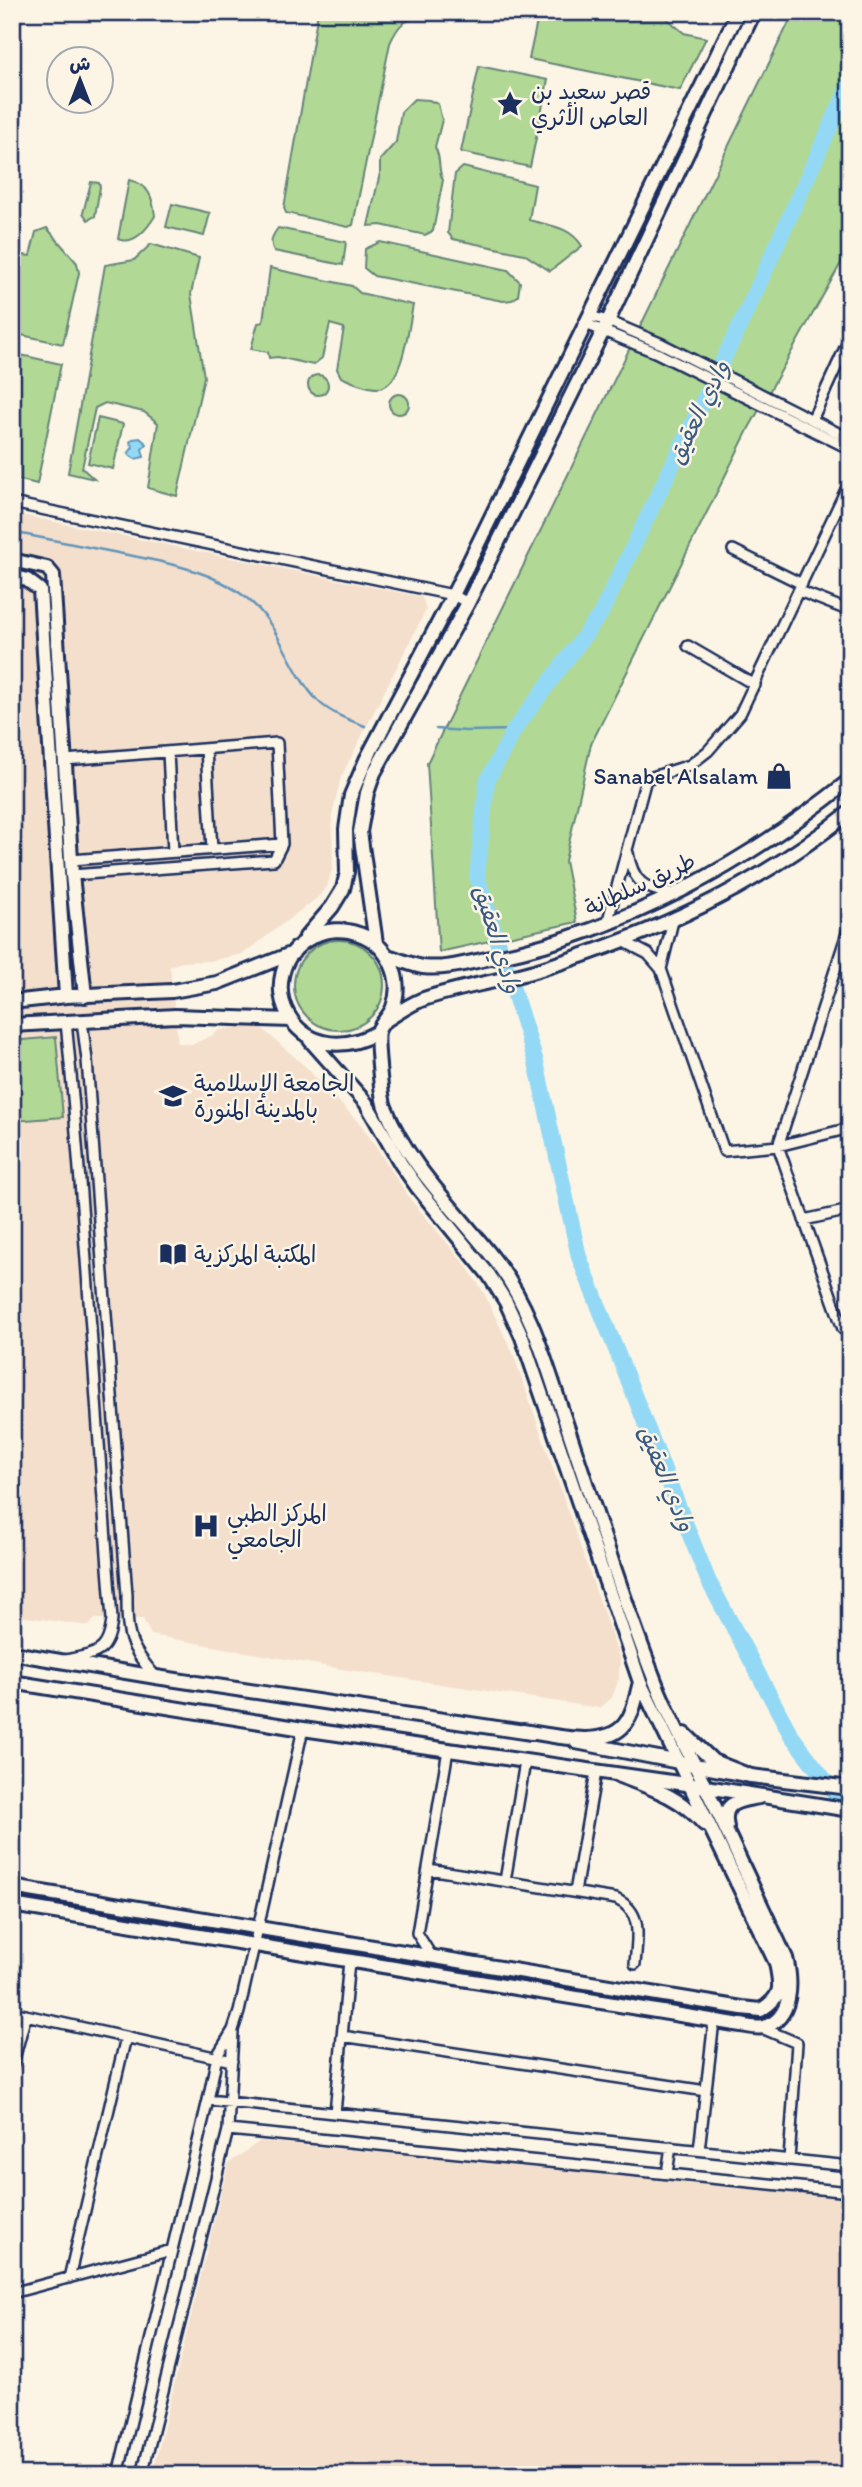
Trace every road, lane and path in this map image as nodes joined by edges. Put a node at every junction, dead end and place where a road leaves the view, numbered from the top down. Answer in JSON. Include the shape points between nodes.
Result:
{"nodes":[{"id":1,"x":738,"y":12,"type":"edge"},
{"id":2,"x":754,"y":12,"type":"edge"},
{"id":3,"x":588,"y":320,"type":"junction"},
{"id":4,"x":605,"y":326,"type":"junction"},
{"id":5,"x":850,"y":337,"type":"edge"},
{"id":6,"x":781,"y":409,"type":"junction"},
{"id":7,"x":812,"y":420,"type":"junction"},
{"id":8,"x":850,"y":439,"type":"edge"},
{"id":9,"x":850,"y":449,"type":"edge"},
{"id":10,"x":850,"y":481,"type":"edge"},
{"id":11,"x":12,"y":503,"type":"edge"},
{"id":12,"x":733,"y":550,"type":"dead end"},
{"id":13,"x":12,"y":560,"type":"edge"},
{"id":14,"x":12,"y":576,"type":"edge"},
{"id":15,"x":800,"y":588,"type":"junction"},
{"id":16,"x":453,"y":595,"type":"junction"},
{"id":17,"x":468,"y":603,"type":"junction"},
{"id":18,"x":849,"y":608,"type":"edge"},
{"id":19,"x":688,"y":646,"type":"dead end"},
{"id":20,"x":755,"y":685,"type":"junction"},
{"id":21,"x":206,"y":748,"type":"junction"},
{"id":22,"x":168,"y":752,"type":"junction"},
{"id":23,"x":65,"y":760,"type":"junction"},
{"id":24,"x":850,"y":780,"type":"edge"},
{"id":25,"x":850,"y":812,"type":"edge"},
{"id":26,"x":282,"y":844,"type":"junction"},
{"id":27,"x":627,"y":848,"type":"junction"},
{"id":28,"x":212,"y":849,"type":"junction"},
{"id":29,"x":173,"y":852,"type":"junction"},
{"id":30,"x":71,"y":860,"type":"junction"},
{"id":31,"x":72,"y":875,"type":"junction"},
{"id":32,"x":674,"y":894,"type":"junction"},
{"id":33,"x":673,"y":921,"type":"junction"},
{"id":34,"x":607,"y":924,"type":"junction"},
{"id":35,"x":850,"y":924,"type":"edge"},
{"id":36,"x":623,"y":941,"type":"junction"},
{"id":37,"x":376,"y":943,"type":"junction"},
{"id":38,"x":295,"y":950,"type":"junction"},
{"id":39,"x":387,"y":956,"type":"junction"},
{"id":40,"x":661,"y":969,"type":"junction"},
{"id":41,"x":66,"y":996,"type":"junction"},
{"id":42,"x":85,"y":996,"type":"junction"},
{"id":43,"x":30,"y":1000,"type":"junction"},
{"id":44,"x":12,"y":1002,"type":"edge"},
{"id":45,"x":388,"y":1019,"type":"junction"},
{"id":46,"x":291,"y":1020,"type":"junction"},
{"id":47,"x":82,"y":1021,"type":"junction"},
{"id":48,"x":66,"y":1022,"type":"junction"},
{"id":49,"x":32,"y":1024,"type":"junction"},
{"id":50,"x":12,"y":1025,"type":"edge"},
{"id":51,"x":303,"y":1032,"type":"junction"},
{"id":52,"x":378,"y":1032,"type":"junction"},
{"id":53,"x":850,"y":1128,"type":"edge"},
{"id":54,"x":778,"y":1146,"type":"junction"},
{"id":55,"x":850,"y":1210,"type":"edge"},
{"id":56,"x":804,"y":1220,"type":"junction"},
{"id":57,"x":850,"y":1328,"type":"edge"},
{"id":58,"x":110,"y":1595,"type":"junction"},
{"id":59,"x":127,"y":1595,"type":"junction"},
{"id":60,"x":12,"y":1653,"type":"edge"},
{"id":61,"x":60,"y":1661,"type":"junction"},
{"id":62,"x":156,"y":1677,"type":"junction"},
{"id":63,"x":12,"y":1682,"type":"edge"},
{"id":64,"x":640,"y":1682,"type":"junction"},
{"id":65,"x":666,"y":1706,"type":"junction"},
{"id":66,"x":303,"y":1729,"type":"junction"},
{"id":67,"x":523,"y":1731,"type":"junction"},
{"id":68,"x":448,"y":1750,"type":"junction"},
{"id":69,"x":677,"y":1761,"type":"junction"},
{"id":70,"x":525,"y":1762,"type":"junction"},
{"id":71,"x":695,"y":1765,"type":"junction"},
{"id":72,"x":596,"y":1772,"type":"junction"},
{"id":73,"x":620,"y":1776,"type":"junction"},
{"id":74,"x":751,"y":1776,"type":"junction"},
{"id":75,"x":688,"y":1784,"type":"junction"},
{"id":76,"x":706,"y":1787,"type":"junction"},
{"id":77,"x":850,"y":1788,"type":"edge"},
{"id":78,"x":759,"y":1797,"type":"junction"},
{"id":79,"x":850,"y":1810,"type":"edge"},
{"id":80,"x":724,"y":1841,"type":"junction"},
{"id":81,"x":428,"y":1868,"type":"junction"},
{"id":82,"x":505,"y":1881,"type":"junction"},
{"id":83,"x":12,"y":1887,"type":"edge"},
{"id":84,"x":575,"y":1892,"type":"junction"},
{"id":85,"x":12,"y":1905,"type":"edge"},
{"id":86,"x":259,"y":1928,"type":"junction"},
{"id":87,"x":253,"y":1945,"type":"junction"},
{"id":88,"x":432,"y":1957,"type":"junction"},
{"id":89,"x":349,"y":1961,"type":"junction"},
{"id":90,"x":635,"y":1964,"type":"dead end"},
{"id":91,"x":12,"y":2012,"type":"edge"},
{"id":92,"x":26,"y":2015,"type":"junction"},
{"id":93,"x":713,"y":2021,"type":"junction"},
{"id":94,"x":762,"y":2028,"type":"junction"},
{"id":95,"x":233,"y":2030,"type":"junction"},
{"id":96,"x":342,"y":2036,"type":"junction"},
{"id":97,"x":126,"y":2037,"type":"junction"},
{"id":98,"x":216,"y":2056,"type":"junction"},
{"id":99,"x":232,"y":2061,"type":"junction"},
{"id":100,"x":12,"y":2067,"type":"edge"},
{"id":101,"x":706,"y":2091,"type":"junction"},
{"id":102,"x":208,"y":2099,"type":"junction"},
{"id":103,"x":227,"y":2103,"type":"junction"},
{"id":104,"x":335,"y":2113,"type":"junction"},
{"id":105,"x":228,"y":2130,"type":"junction"},
{"id":106,"x":671,"y":2147,"type":"junction"},
{"id":107,"x":699,"y":2150,"type":"junction"},
{"id":108,"x":789,"y":2160,"type":"junction"},
{"id":109,"x":850,"y":2166,"type":"edge"},
{"id":110,"x":667,"y":2173,"type":"junction"},
{"id":111,"x":850,"y":2192,"type":"edge"},
{"id":112,"x":172,"y":2250,"type":"junction"},
{"id":113,"x":69,"y":2278,"type":"junction"},
{"id":114,"x":12,"y":2293,"type":"edge"},
{"id":115,"x":118,"y":2475,"type":"edge"},
{"id":116,"x":142,"y":2475,"type":"edge"}],
"edges":[{"from":1,"to":3,"type":"main road"},
{"from":2,"to":4,"type":"main road"},
{"from":3,"to":4,"type":"street"},
{"from":3,"to":16,"type":"main road"},
{"from":4,"to":6,"type":"street"},
{"from":4,"to":6,"type":"street","via":[[662,344]]},
{"from":4,"to":17,"type":"main road"},
{"from":5,"to":7,"type":"street"},
{"from":6,"to":7,"type":"street"},
{"from":6,"to":9,"type":"street"},
{"from":7,"to":8,"type":"street"},
{"from":10,"to":15,"type":"street"},
{"from":11,"to":16,"type":"street"},
{"from":12,"to":15,"type":"street"},
{"from":13,"to":23,"type":"main road","via":[[47,568],[53,575]]},
{"from":14,"to":41,"type":"main road","via":[[40,590]]},
{"from":15,"to":18,"type":"street"},
{"from":15,"to":20,"type":"street"},
{"from":16,"to":17,"type":"street"},
{"from":16,"to":38,"type":"main road","via":[[351,795],[343,889]]},
{"from":17,"to":37,"type":"main road","via":[[367,793],[360,832]]},
{"from":19,"to":20,"type":"street"},
{"from":20,"to":27,"type":"street","via":[[740,714],[708,751],[690,765],[646,779]]},
{"from":21,"to":22,"type":"street"},
{"from":21,"to":26,"type":"street","via":[[277,743]]},
{"from":21,"to":28,"type":"street"},
{"from":22,"to":23,"type":"street"},
{"from":22,"to":29,"type":"street"},
{"from":23,"to":30,"type":"main road"},
{"from":24,"to":32,"type":"main road","name":"طريق سلطانة","via":[[746,855]]},
{"from":25,"to":33,"type":"main road","name":"طريق سلطانة","via":[[756,879]]},
{"from":26,"to":28,"type":"street"},
{"from":26,"to":31,"type":"street","via":[[274,860]]},
{"from":27,"to":32,"type":"street","via":[[635,876],[643,885]]},
{"from":27,"to":34,"type":"street"},
{"from":28,"to":29,"type":"street"},
{"from":29,"to":30,"type":"street"},
{"from":30,"to":31,"type":"main road"},
{"from":31,"to":42,"type":"main road"},
{"from":32,"to":34,"type":"main road","name":"طريق سلطانة"},
{"from":33,"to":36,"type":"main road","name":"طريق سلطانة"},
{"from":33,"to":40,"type":"street"},
{"from":34,"to":39,"type":"main road","name":"طريق سلطانة","via":[[537,948],[455,965],[423,967]]},
{"from":35,"to":54,"type":"street"},
{"from":36,"to":40,"type":"street","via":[[648,954]]},
{"from":36,"to":45,"type":"main road","name":"طريق سلطانة","via":[[541,970],[421,1000]]},
{"from":37,"to":38,"type":"main road","via":[[354,932],[328,931]]},
{"from":37,"to":39,"type":"main road"},
{"from":38,"to":42,"type":"main road","via":[[217,984]]},
{"from":38,"to":46,"type":"main road","via":[[282,977],[281,995]]},
{"from":39,"to":45,"type":"main road","via":[[397,987]]},
{"from":40,"to":54,"type":"street","via":[[724,1151]]},
{"from":41,"to":42,"type":"main road"},
{"from":41,"to":43,"type":"main road"},
{"from":43,"to":44,"type":"main road"},
{"from":43,"to":49,"type":"main road"},
{"from":45,"to":52,"type":"main road"},
{"from":46,"to":47,"type":"main road","via":[[175,1016]]},
{"from":46,"to":51,"type":"main road"},
{"from":47,"to":48,"type":"main road"},
{"from":47,"to":59,"type":"street"},
{"from":48,"to":49,"type":"main road"},
{"from":48,"to":58,"type":"street"},
{"from":49,"to":50,"type":"main road"},
{"from":51,"to":52,"type":"main road","via":[[326,1044],[344,1045]]},
{"from":51,"to":64,"type":"main road","via":[[366,1103],[412,1180],[506,1302]]},
{"from":52,"to":65,"type":"main road","via":[[384,1106],[426,1177],[500,1266],[535,1332]]},
{"from":53,"to":54,"type":"street"},
{"from":54,"to":56,"type":"street"},
{"from":55,"to":56,"type":"street"},
{"from":56,"to":57,"type":"street","via":[[843,1329]]},
{"from":58,"to":59,"type":"street"},
{"from":58,"to":61,"type":"street","via":[[111,1636],[102,1649]]},
{"from":59,"to":62,"type":"street","via":[[131,1643]]},
{"from":60,"to":61,"type":"main road"},
{"from":61,"to":62,"type":"main road"},
{"from":62,"to":67,"type":"main road"},
{"from":63,"to":66,"type":"main road"},
{"from":64,"to":67,"type":"main road","via":[[624,1725],[605,1737]]},
{"from":64,"to":69,"type":"main road"},
{"from":65,"to":71,"type":"main road"},
{"from":65,"to":74,"type":"main road","via":[[685,1735],[713,1761]]},
{"from":66,"to":68,"type":"main road"},
{"from":66,"to":86,"type":"street"},
{"from":67,"to":69,"type":"main road"},
{"from":68,"to":70,"type":"main road"},
{"from":68,"to":81,"type":"street"},
{"from":69,"to":71,"type":"main road"},
{"from":69,"to":75,"type":"main road"},
{"from":70,"to":72,"type":"main road"},
{"from":70,"to":82,"type":"street"},
{"from":71,"to":74,"type":"main road"},
{"from":71,"to":76,"type":"main road"},
{"from":72,"to":73,"type":"main road"},
{"from":72,"to":84,"type":"street"},
{"from":73,"to":75,"type":"main road"},
{"from":73,"to":80,"type":"main road","via":[[685,1805]]},
{"from":74,"to":77,"type":"main road"},
{"from":75,"to":76,"type":"main road"},
{"from":75,"to":80,"type":"main road"},
{"from":76,"to":78,"type":"main road"},
{"from":76,"to":80,"type":"main road"},
{"from":78,"to":79,"type":"main road"},
{"from":78,"to":80,"type":"main road","via":[[737,1801],[727,1809]]},
{"from":80,"to":88,"type":"main road","via":[[781,1985],[775,2001],[761,2010]]},
{"from":80,"to":94,"type":"main road","via":[[790,1973],[786,2007],[779,2019]]},
{"from":81,"to":82,"type":"street"},
{"from":81,"to":88,"type":"street","via":[[417,1933]]},
{"from":82,"to":84,"type":"street"},
{"from":83,"to":86,"type":"main road"},
{"from":84,"to":90,"type":"street","via":[[616,1899],[633,1911],[637,1922]]},
{"from":85,"to":87,"type":"main road"},
{"from":86,"to":87,"type":"street"},
{"from":86,"to":88,"type":"main road"},
{"from":87,"to":89,"type":"main road"},
{"from":87,"to":95,"type":"street"},
{"from":89,"to":93,"type":"main road"},
{"from":89,"to":96,"type":"street"},
{"from":91,"to":92,"type":"street"},
{"from":92,"to":97,"type":"street"},
{"from":92,"to":100,"type":"street"},
{"from":93,"to":94,"type":"main road"},
{"from":93,"to":101,"type":"street"},
{"from":94,"to":108,"type":"street","via":[[797,2043]]},
{"from":95,"to":98,"type":"street"},
{"from":95,"to":99,"type":"street"},
{"from":96,"to":101,"type":"street"},
{"from":96,"to":104,"type":"street"},
{"from":97,"to":98,"type":"street"},
{"from":97,"to":113,"type":"street"},
{"from":98,"to":99,"type":"street"},
{"from":98,"to":102,"type":"street"},
{"from":99,"to":103,"type":"street"},
{"from":101,"to":107,"type":"street"},
{"from":102,"to":103,"type":"street"},
{"from":102,"to":112,"type":"street"},
{"from":103,"to":104,"type":"street"},
{"from":103,"to":105,"type":"street"},
{"from":104,"to":106,"type":"street"},
{"from":105,"to":110,"type":"street"},
{"from":105,"to":116,"type":"street"},
{"from":106,"to":107,"type":"street"},
{"from":106,"to":110,"type":"street"},
{"from":107,"to":108,"type":"street"},
{"from":108,"to":109,"type":"street"},
{"from":110,"to":111,"type":"street"},
{"from":112,"to":113,"type":"street"},
{"from":112,"to":115,"type":"street"},
{"from":113,"to":114,"type":"street"}]}
